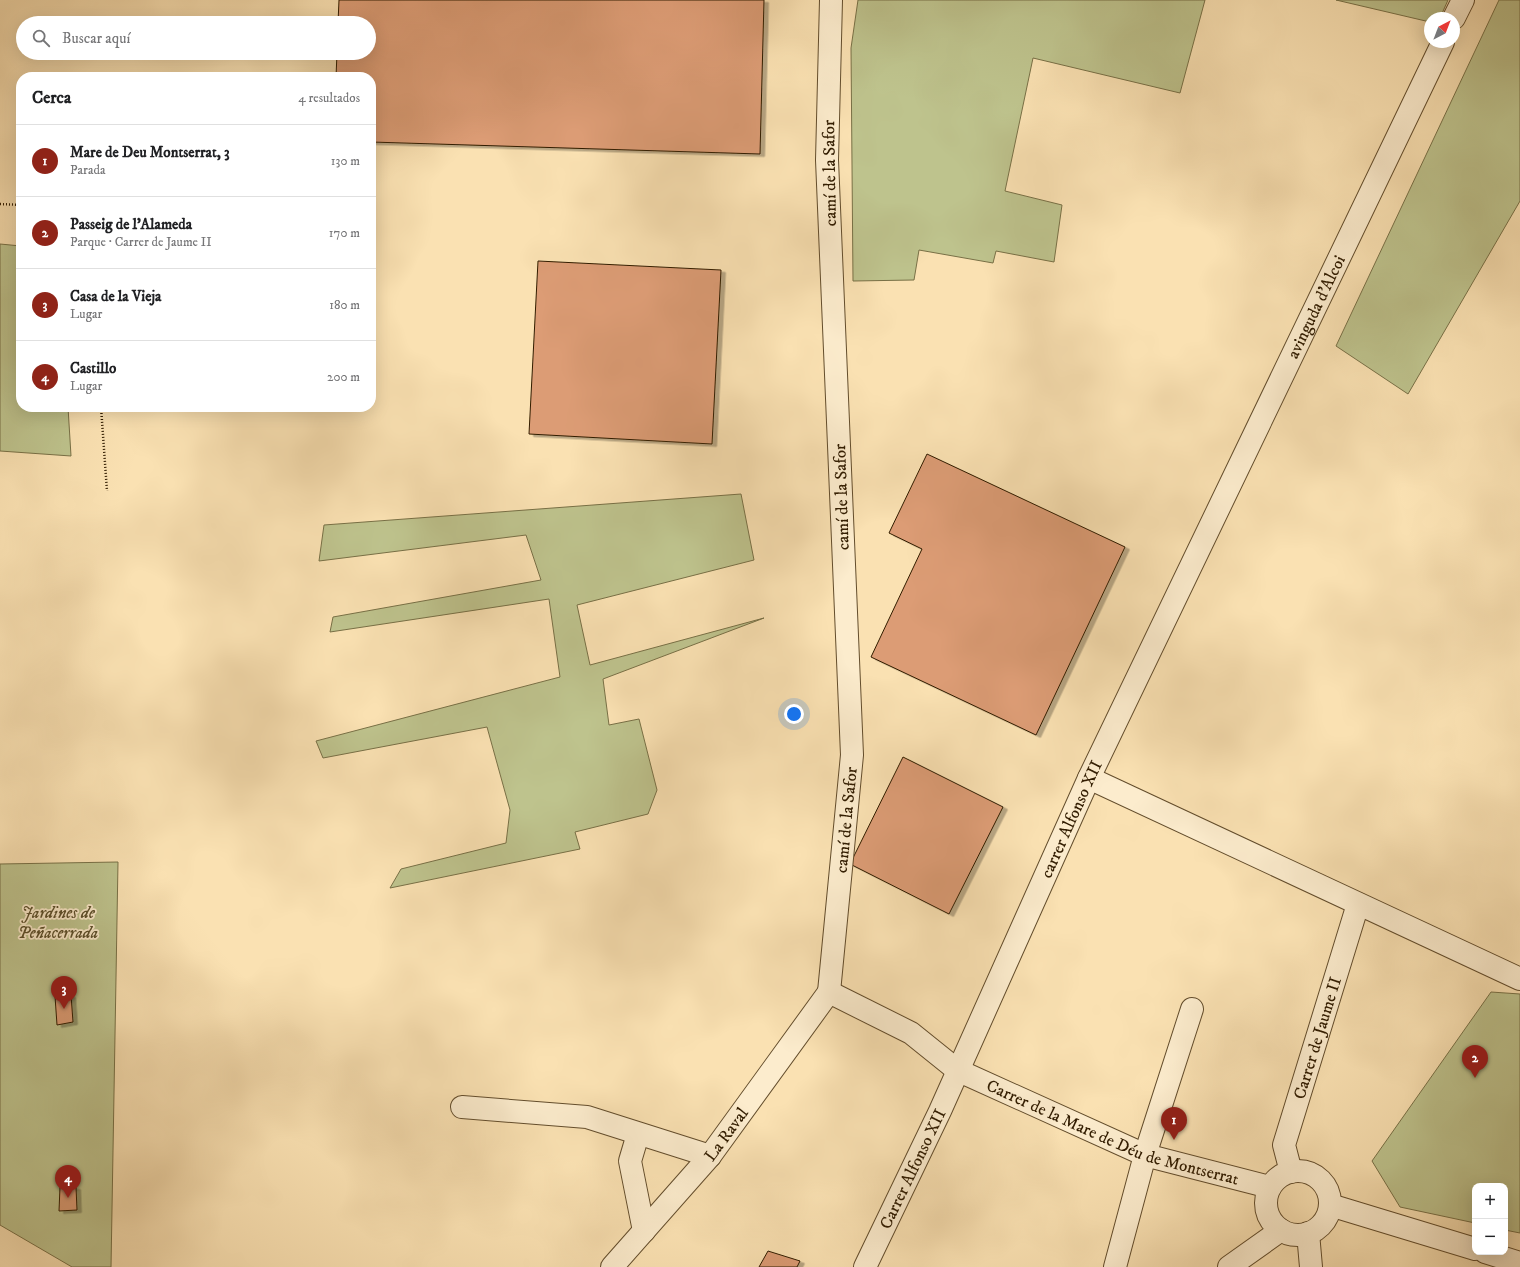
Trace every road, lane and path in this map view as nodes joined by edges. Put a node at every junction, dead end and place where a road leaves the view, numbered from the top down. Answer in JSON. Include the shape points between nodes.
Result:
{"nodes":[{"id":1,"x":831,"y":0,"type":"edge"},
{"id":2,"x":1463,"y":0,"type":"edge"},
{"id":3,"x":1457,"y":12,"type":"edge"},
{"id":4,"x":1440,"y":48,"type":"edge"},
{"id":5,"x":0,"y":204,"type":"edge"},
{"id":6,"x":16,"y":205,"type":"edge"},
{"id":7,"x":101,"y":412,"type":"edge"},
{"id":8,"x":107,"y":491,"type":"dead end"},
{"id":9,"x":1189,"y":570,"type":"joint"},
{"id":10,"x":1089,"y":778,"type":"junction"},
{"id":11,"x":1358,"y":904,"type":"junction"},
{"id":12,"x":1520,"y":979,"type":"edge"},
{"id":13,"x":829,"y":992,"type":"junction"},
{"id":14,"x":1192,"y":1009,"type":"dead end"},
{"id":15,"x":957,"y":1070,"type":"junction"},
{"id":16,"x":462,"y":1107,"type":"dead end"},
{"id":17,"x":638,"y":1134,"type":"junction"},
{"id":18,"x":1145,"y":1155,"type":"junction"},
{"id":19,"x":710,"y":1156,"type":"junction"},
{"id":20,"x":1291,"y":1172,"type":"junction"},
{"id":21,"x":1270,"y":1187,"type":"junction"},
{"id":22,"x":1330,"y":1205,"type":"junction"},
{"id":23,"x":1281,"y":1230,"type":"junction"},
{"id":24,"x":644,"y":1231,"type":"junction"},
{"id":25,"x":1308,"y":1233,"type":"junction"},
{"id":26,"x":1472,"y":1248,"type":"edge"},
{"id":27,"x":1495,"y":1255,"type":"edge"},
{"id":28,"x":1520,"y":1263,"type":"edge"},
{"id":29,"x":617,"y":1265,"type":"edge"},
{"id":30,"x":865,"y":1267,"type":"edge"},
{"id":31,"x":1116,"y":1267,"type":"edge"},
{"id":32,"x":1229,"y":1267,"type":"edge"},
{"id":33,"x":1311,"y":1267,"type":"edge"}],
"edges":[{"from":1,"to":13,"type":"street","name":"camí de la Safor","via":[[827,160],[852,755]]},
{"from":2,"to":3,"type":"street"},
{"from":4,"to":9,"type":"street","name":"avinguda d'Alcoi"},
{"from":5,"to":6,"type":"path"},
{"from":7,"to":8,"type":"path"},
{"from":9,"to":10,"type":"street","name":"carrer Alfonso XII"},
{"from":10,"to":11,"type":"street"},
{"from":10,"to":15,"type":"street","name":"carrer Alfonso XII"},
{"from":11,"to":12,"type":"street"},
{"from":11,"to":20,"type":"street","name":"Carrer de Jaume II","via":[[1284,1145]]},
{"from":13,"to":15,"type":"street","via":[[911,1033]]},
{"from":13,"to":19,"type":"street","name":"La Raval"},
{"from":14,"to":18,"type":"street"},
{"from":15,"to":18,"type":"street","name":"Carrer de la Mare de Déu de Montserrat"},
{"from":15,"to":30,"type":"street","name":"Carrer Alfonso XII"},
{"from":16,"to":17,"type":"street","via":[[587,1117]]},
{"from":17,"to":19,"type":"street"},
{"from":17,"to":24,"type":"street","via":[[630,1161]]},
{"from":18,"to":21,"type":"street","name":"Carrer de la Mare de Déu de Montserrat"},
{"from":18,"to":31,"type":"street"},
{"from":19,"to":24,"type":"street","name":"La Raval"},
{"from":20,"to":21,"type":"street","via":[[1282,1175]]},
{"from":20,"to":22,"type":"street","via":[[1308,1172],[1322,1181],[1330,1197]]},
{"from":21,"to":23,"type":"street","via":[[1266,1206],[1269,1215]]},
{"from":22,"to":25,"type":"street","via":[[1323,1223]]},
{"from":22,"to":26,"type":"street"},
{"from":23,"to":25,"type":"street","via":[[1290,1234]]},
{"from":23,"to":32,"type":"street"},
{"from":24,"to":29,"type":"street","name":"La Raval"},
{"from":25,"to":33,"type":"street"},
{"from":27,"to":28,"type":"street"}]}
